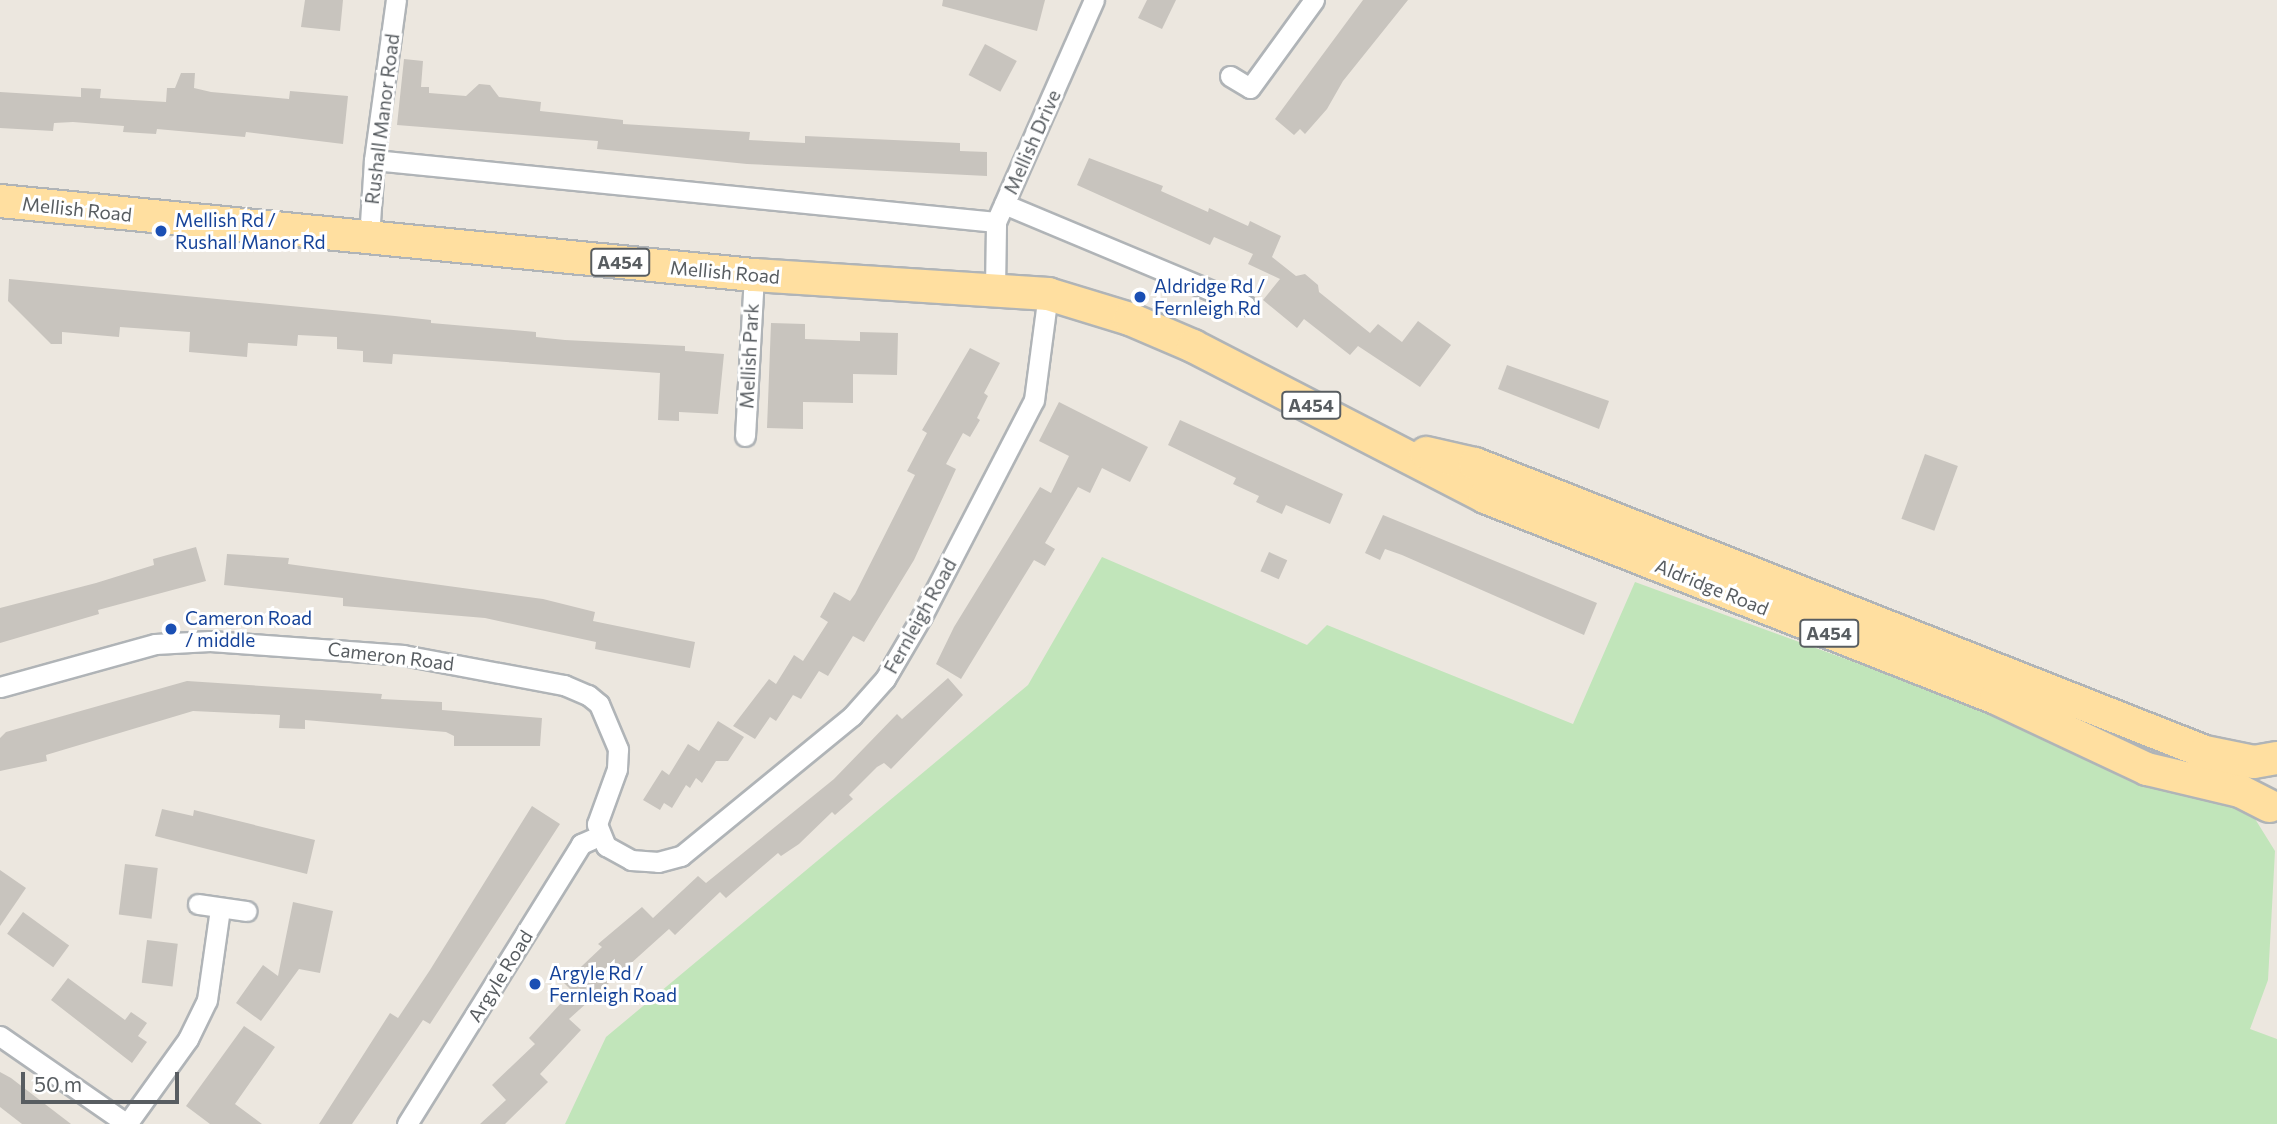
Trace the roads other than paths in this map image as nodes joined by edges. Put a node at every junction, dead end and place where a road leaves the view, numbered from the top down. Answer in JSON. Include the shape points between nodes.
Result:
{"nodes":[{"id":1,"x":396,"y":0,"type":"edge"},
{"id":2,"x":1094,"y":0,"type":"edge"},
{"id":3,"x":1314,"y":0,"type":"edge"},
{"id":4,"x":1230,"y":76,"type":"dead end"},
{"id":5,"x":374,"y":160,"type":"junction"},
{"id":6,"x":0,"y":201,"type":"edge"},
{"id":7,"x":1004,"y":204,"type":"junction"},
{"id":8,"x":996,"y":222,"type":"junction"},
{"id":9,"x":369,"y":238,"type":"junction"},
{"id":10,"x":754,"y":275,"type":"junction"},
{"id":11,"x":995,"y":289,"type":"junction"},
{"id":12,"x":1048,"y":294,"type":"junction"},
{"id":13,"x":1245,"y":305,"type":"dead end"},
{"id":14,"x":1228,"y":363,"type":"joint"},
{"id":15,"x":745,"y":436,"type":"dead end"},
{"id":16,"x":1394,"y":447,"type":"junction"},
{"id":17,"x":0,"y":687,"type":"edge"},
{"id":18,"x":2277,"y":758,"type":"edge"},
{"id":19,"x":2277,"y":768,"type":"edge"},
{"id":20,"x":2273,"y":814,"type":"edge"},
{"id":21,"x":599,"y":836,"type":"junction"},
{"id":22,"x":198,"y":904,"type":"dead end"},
{"id":23,"x":220,"y":909,"type":"junction"},
{"id":24,"x":246,"y":911,"type":"dead end"},
{"id":25,"x":0,"y":1036,"type":"edge"},
{"id":26,"x":127,"y":1124,"type":"edge"},
{"id":27,"x":407,"y":1124,"type":"edge"}],
"edges":[{"from":1,"to":5,"type":"street","name":"Rushall Manor Road"},
{"from":2,"to":7,"type":"street","name":"Mellish Drive"},
{"from":3,"to":4,"type":"street","via":[[1250,88]]},
{"from":5,"to":8,"type":"street"},
{"from":5,"to":9,"type":"street","name":"Rushall Manor Road"},
{"from":6,"to":9,"type":"main road","name":"Mellish Road","number":"A454"},
{"from":7,"to":8,"type":"street","name":"Mellish Drive"},
{"from":7,"to":13,"type":"street"},
{"from":8,"to":11,"type":"street","name":"Mellish Drive"},
{"from":9,"to":10,"type":"main road","name":"Mellish Road","number":"A454"},
{"from":10,"to":11,"type":"main road","name":"Mellish Road","number":"A454"},
{"from":10,"to":15,"type":"street","name":"Mellish Park"},
{"from":11,"to":12,"type":"main road","name":"Mellish Road","number":"A454"},
{"from":12,"to":14,"type":"main road","name":"Mellish Road","number":"A454","via":[[1130,319]]},
{"from":12,"to":21,"type":"street","name":"Fernleigh Road","via":[[1034,400],[885,679],[852,716],[681,856],[658,862],[631,860],[606,846]]},
{"from":14,"to":16,"type":"main road","name":"Aldridge Road","number":"A454"},
{"from":16,"to":18,"type":"main road","name":"Aldridge Road","number":"A454","via":[[1475,464],[2205,752],[2254,762]]},
{"from":16,"to":20,"type":"main road","name":"Aldridge Road","number":"A454","via":[[1485,497],[1996,698],[2147,769],[2240,791]]},
{"from":17,"to":21,"type":"street","name":"Cameron Road","via":[[155,644],[210,642],[403,655],[564,685],[598,704],[618,749],[614,778],[598,813]]},
{"from":19,"to":20,"type":"main road","number":"A454","via":[[2270,783]]},
{"from":21,"to":27,"type":"street","name":"Argyle Road","via":[[581,844]]},
{"from":22,"to":23,"type":"street"},
{"from":23,"to":24,"type":"street"},
{"from":23,"to":26,"type":"street","via":[[207,1000],[188,1039]]},
{"from":25,"to":26,"type":"street"}]}
